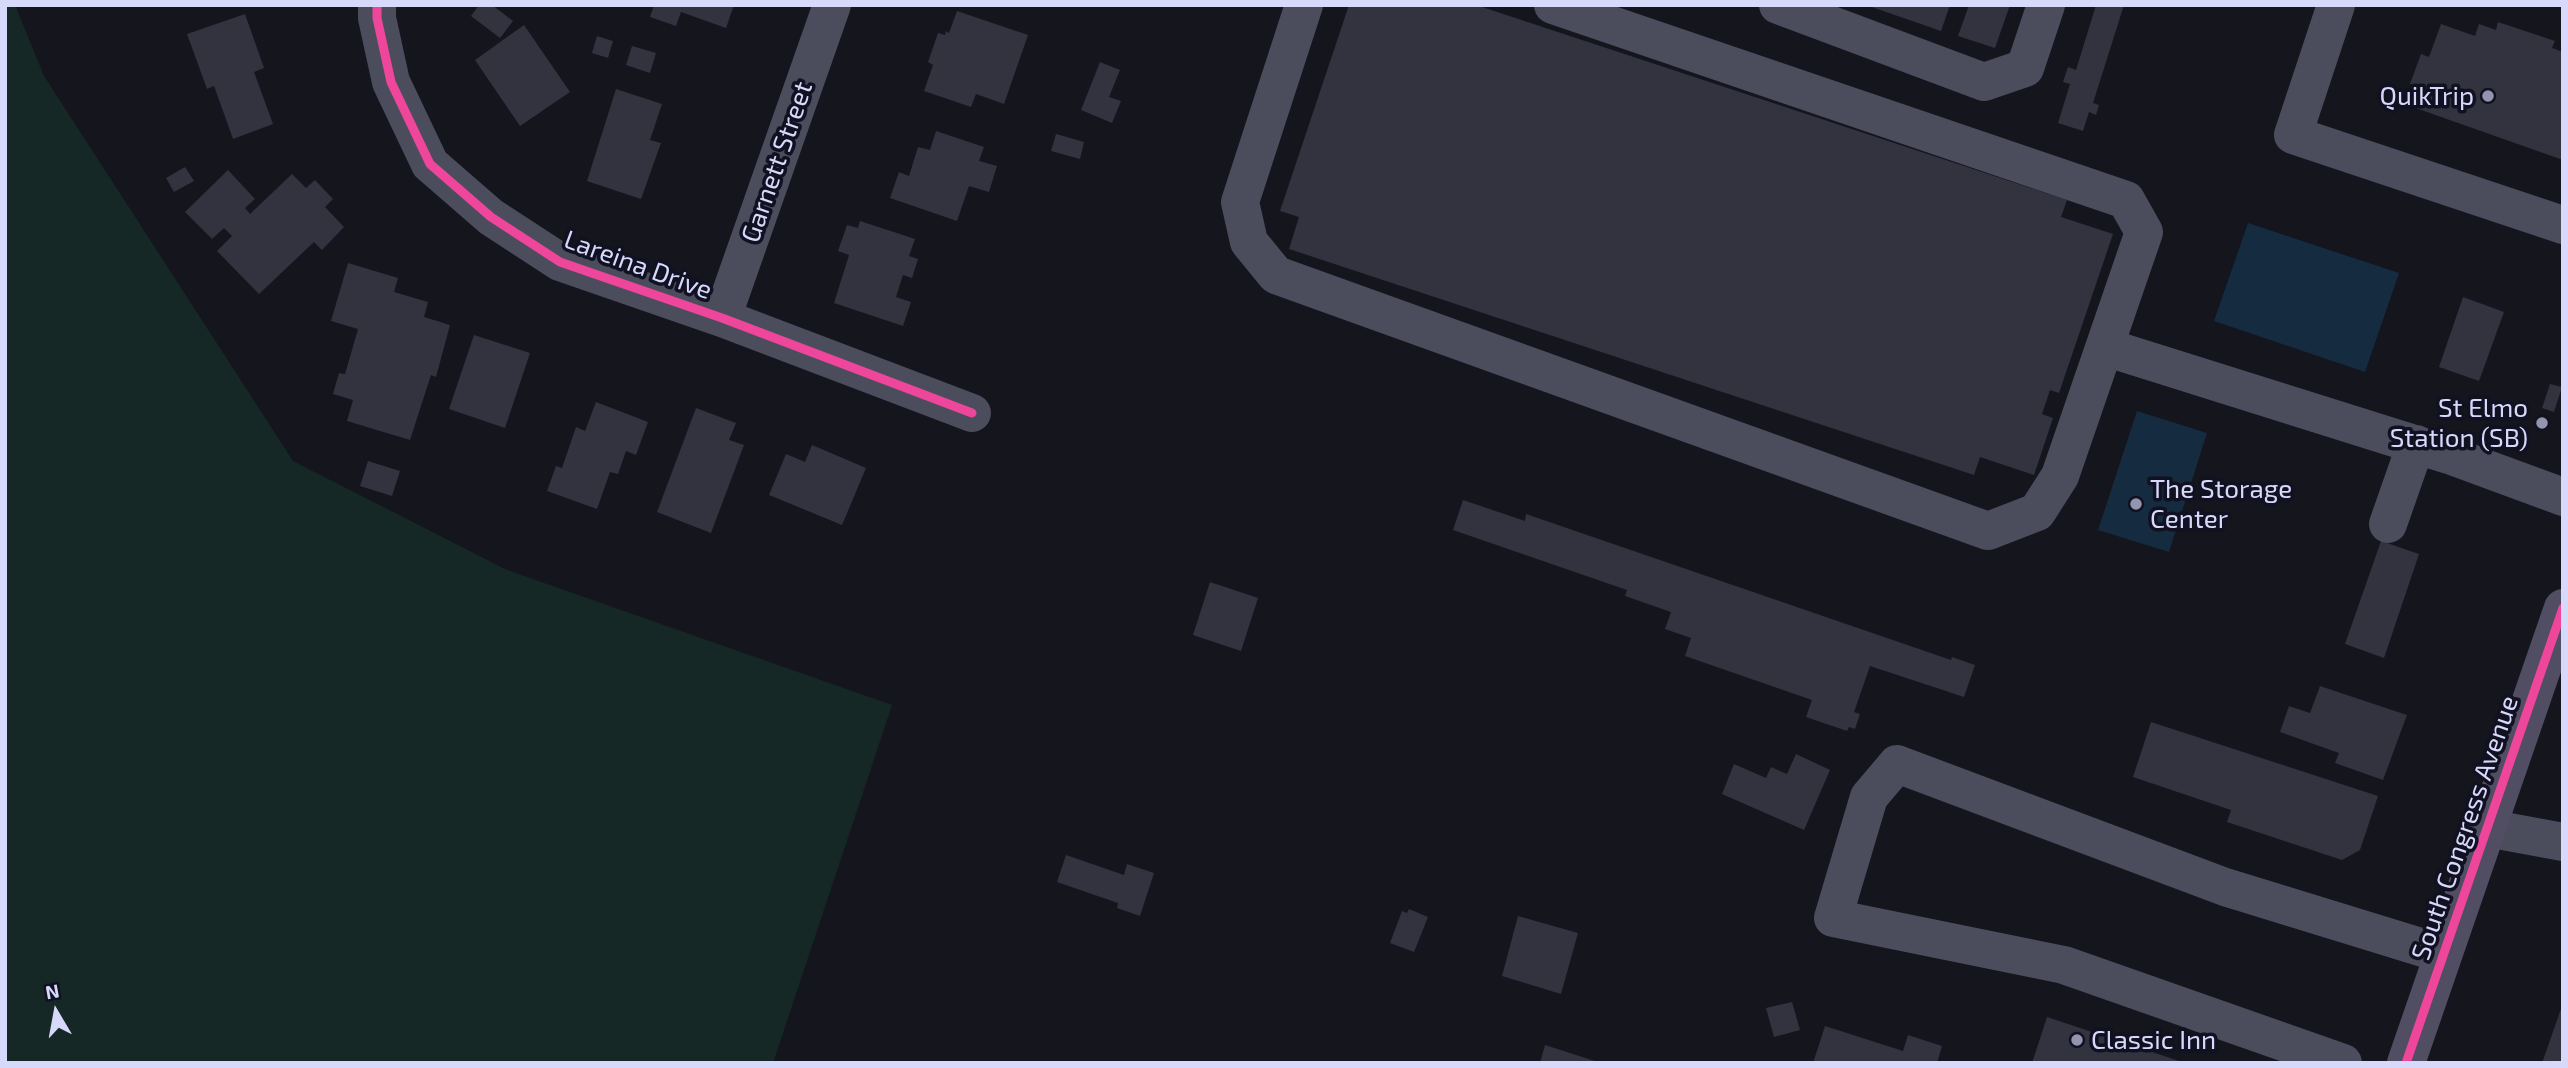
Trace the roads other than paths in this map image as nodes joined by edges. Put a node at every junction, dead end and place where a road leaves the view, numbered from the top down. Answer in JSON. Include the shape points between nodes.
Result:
{"nodes":[{"id":1,"x":377,"y":5,"type":"edge"},
{"id":2,"x":832,"y":5,"type":"edge"},
{"id":3,"x":1304,"y":5,"type":"edge"},
{"id":4,"x":1553,"y":5,"type":"edge"},
{"id":5,"x":1778,"y":5,"type":"edge"},
{"id":6,"x":2046,"y":5,"type":"edge"},
{"id":7,"x":2336,"y":5,"type":"edge"},
{"id":8,"x":2563,"y":225,"type":"edge"},
{"id":9,"x":722,"y":318,"type":"junction"},
{"id":10,"x":2105,"y":347,"type":"junction"},
{"id":11,"x":972,"y":413,"type":"dead end"},
{"id":12,"x":2416,"y":444,"type":"junction"},
{"id":13,"x":2563,"y":497,"type":"edge"},
{"id":14,"x":2388,"y":524,"type":"dead end"},
{"id":15,"x":2563,"y":608,"type":"edge"},
{"id":16,"x":2552,"y":675,"type":"edge"},
{"id":17,"x":2487,"y":828,"type":"junction"},
{"id":18,"x":2563,"y":842,"type":"edge"},
{"id":19,"x":2443,"y":954,"type":"junction"},
{"id":20,"x":2343,"y":1063,"type":"edge"},
{"id":21,"x":2406,"y":1063,"type":"edge"}],
"edges":[{"from":1,"to":9,"type":"street","name":"Lareina Drive","via":[[391,82],[430,164],[491,217],[560,262]]},
{"from":2,"to":9,"type":"street","name":"Garnett Street"},
{"from":3,"to":10,"type":"street","via":[[1240,202],[1249,242],[1276,275],[1988,531],[2037,512],[2055,485]]},
{"from":4,"to":10,"type":"street","via":[[2126,200],[2144,232]]},
{"from":5,"to":6,"type":"street","via":[[1984,82],[2025,68]]},
{"from":7,"to":8,"type":"street","via":[[2293,135]]},
{"from":9,"to":11,"type":"street","name":"Lareina Drive"},
{"from":10,"to":12,"type":"street"},
{"from":12,"to":13,"type":"street"},
{"from":12,"to":14,"type":"street"},
{"from":15,"to":16,"type":"main road","name":"South Congress Avenue"},
{"from":16,"to":17,"type":"main road","name":"South Congress Avenue"},
{"from":17,"to":18,"type":"street"},
{"from":17,"to":19,"type":"main road","name":"South Congress Avenue"},
{"from":19,"to":20,"type":"street","via":[[2225,887],[1897,764],[1869,797],[1833,918],[2064,965]]},
{"from":19,"to":21,"type":"main road","name":"South Congress Avenue"}]}
